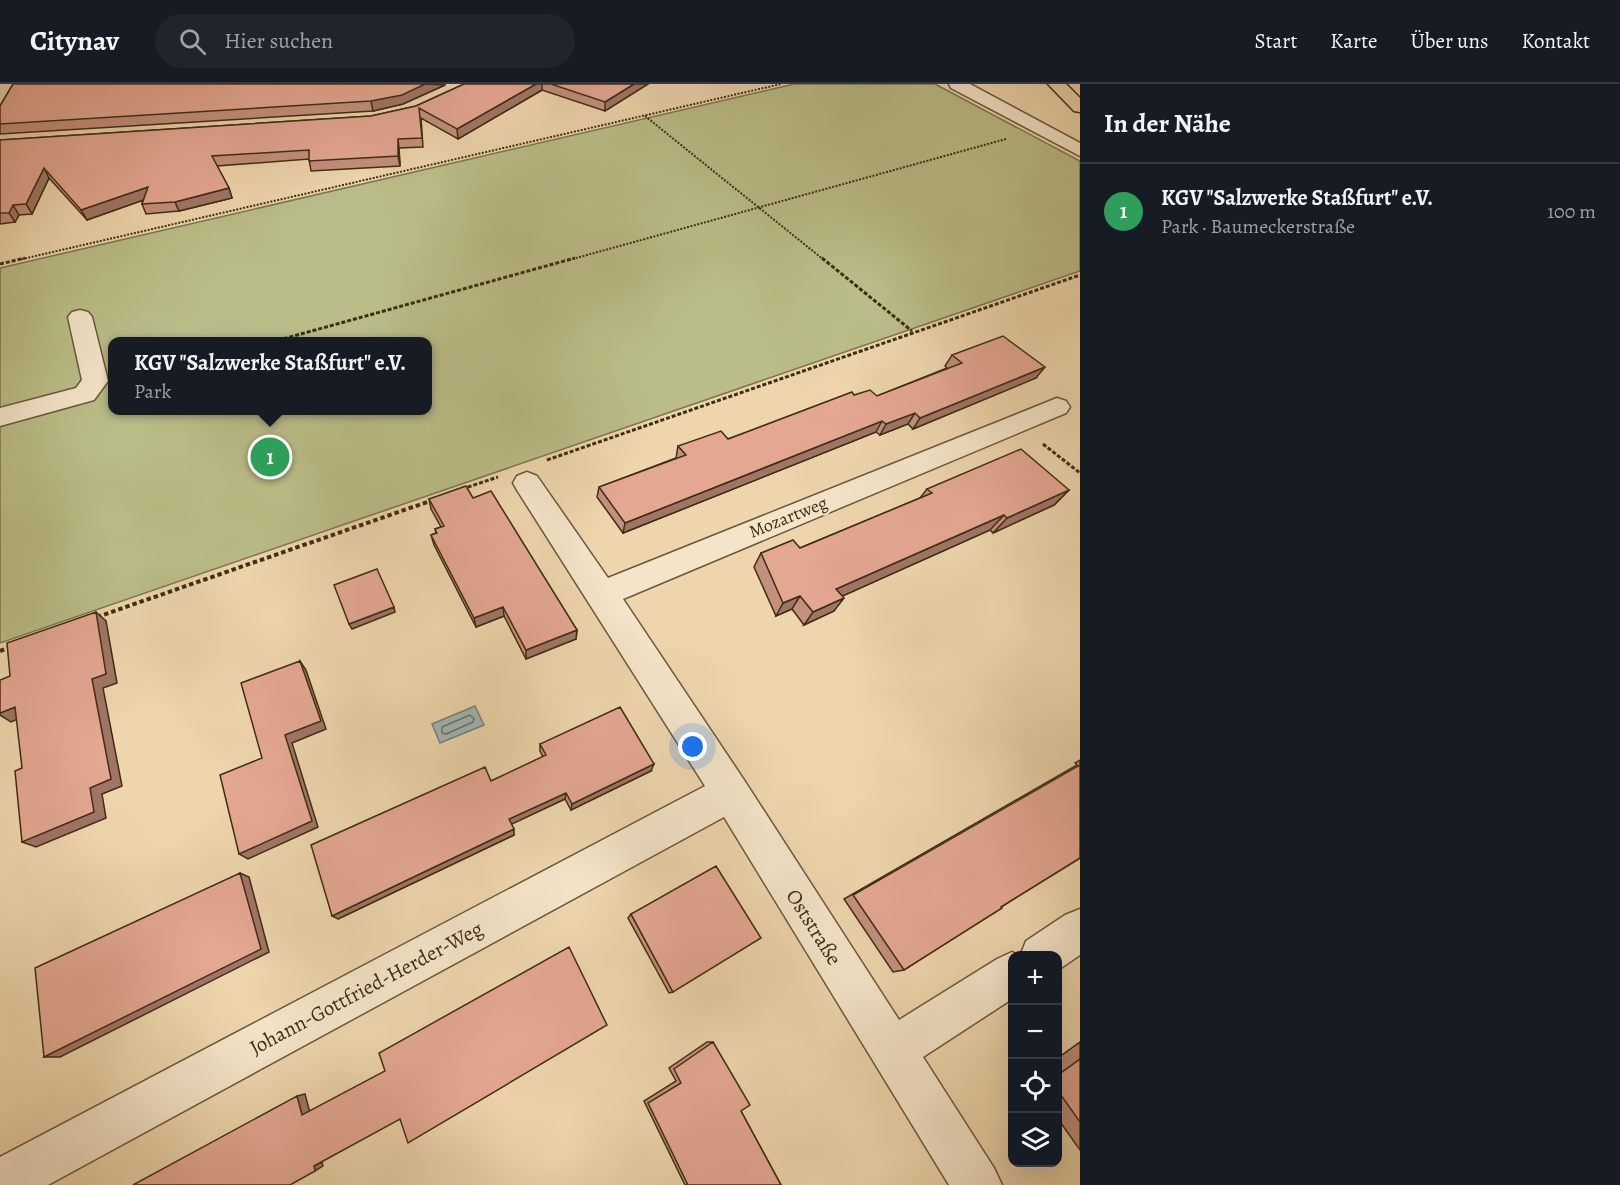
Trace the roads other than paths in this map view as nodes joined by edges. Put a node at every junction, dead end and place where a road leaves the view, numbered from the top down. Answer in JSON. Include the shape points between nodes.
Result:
{"nodes":[{"id":1,"x":957,"y":84,"type":"edge"},
{"id":2,"x":1056,"y":84,"type":"edge"},
{"id":3,"x":1080,"y":107,"type":"edge"},
{"id":4,"x":1080,"y":150,"type":"edge"},
{"id":5,"x":81,"y":317,"type":"dead end"},
{"id":6,"x":1057,"y":407,"type":"dead end"},
{"id":7,"x":0,"y":417,"type":"edge"},
{"id":8,"x":527,"y":483,"type":"dead end"},
{"id":9,"x":602,"y":594,"type":"junction"},
{"id":10,"x":731,"y":793,"type":"junction"},
{"id":11,"x":1080,"y":930,"type":"edge"},
{"id":12,"x":1048,"y":951,"type":"edge"},
{"id":13,"x":1008,"y":977,"type":"edge"},
{"id":14,"x":891,"y":1051,"type":"junction"},
{"id":15,"x":0,"y":1184,"type":"edge"},
{"id":16,"x":977,"y":1185,"type":"edge"}],
"edges":[{"from":1,"to":4,"type":"street"},
{"from":2,"to":3,"type":"main road"},
{"from":5,"to":7,"type":"street","via":[[95,381],[85,394]]},
{"from":6,"to":9,"type":"street","name":"Mozartweg"},
{"from":8,"to":9,"type":"street"},
{"from":9,"to":10,"type":"street","name":"Oststraße"},
{"from":10,"to":14,"type":"street","name":"Oststraße"},
{"from":10,"to":15,"type":"street","name":"Johann-Gottfried-Herder-Weg"},
{"from":11,"to":12,"type":"street"},
{"from":13,"to":14,"type":"street"},
{"from":14,"to":16,"type":"street","name":"Oststraße"}]}
